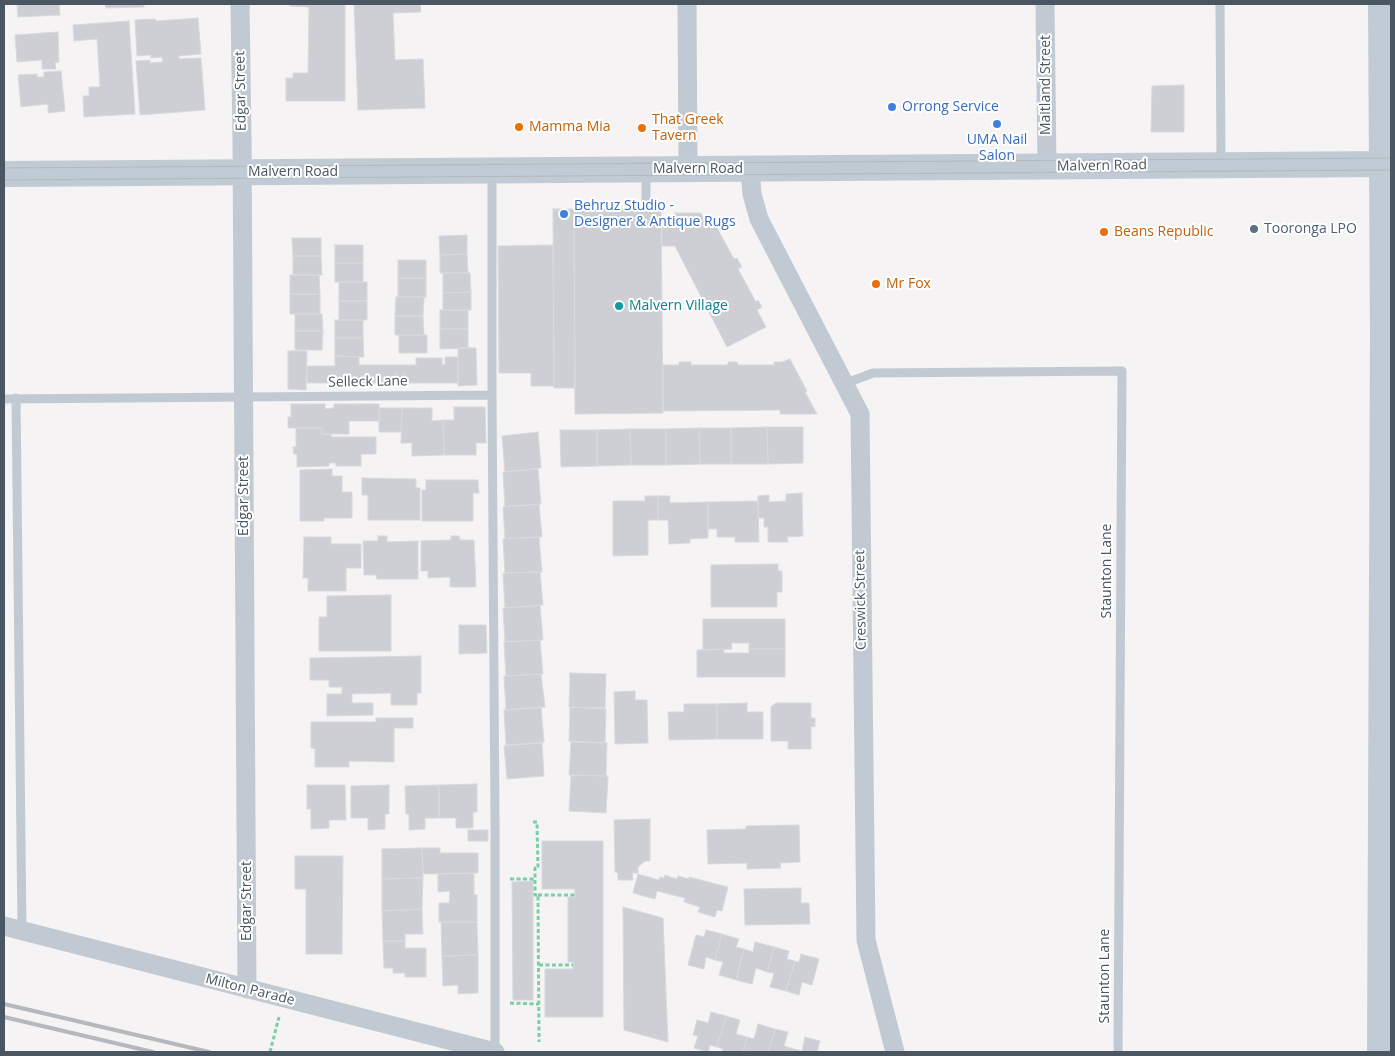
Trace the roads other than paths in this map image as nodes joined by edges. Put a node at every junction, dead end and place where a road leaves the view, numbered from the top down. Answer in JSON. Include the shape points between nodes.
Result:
{"nodes":[{"id":1,"x":240,"y":4,"type":"edge"},
{"id":2,"x":687,"y":4,"type":"edge"},
{"id":3,"x":1045,"y":4,"type":"edge"},
{"id":4,"x":1220,"y":4,"type":"edge"},
{"id":5,"x":1381,"y":4,"type":"edge"},
{"id":6,"x":1386,"y":164,"type":"edge"},
{"id":7,"x":1221,"y":165,"type":"junction"},
{"id":8,"x":1047,"y":167,"type":"junction"},
{"id":9,"x":646,"y":169,"type":"junction"},
{"id":10,"x":688,"y":169,"type":"junction"},
{"id":11,"x":750,"y":169,"type":"junction"},
{"id":12,"x":492,"y":171,"type":"junction"},
{"id":13,"x":242,"y":172,"type":"junction"},
{"id":14,"x":4,"y":174,"type":"edge"},
{"id":15,"x":646,"y":208,"type":"dead end"},
{"id":16,"x":1387,"y":336,"type":"edge"},
{"id":17,"x":844,"y":384,"type":"junction"},
{"id":18,"x":492,"y":395,"type":"junction"},
{"id":19,"x":243,"y":396,"type":"junction"},
{"id":20,"x":4,"y":398,"type":"edge"},
{"id":21,"x":16,"y":398,"type":"junction"},
{"id":22,"x":1386,"y":878,"type":"edge"},
{"id":23,"x":4,"y":926,"type":"edge"},
{"id":24,"x":22,"y":931,"type":"junction"},
{"id":25,"x":247,"y":989,"type":"junction"},
{"id":26,"x":495,"y":1052,"type":"edge"},
{"id":27,"x":895,"y":1052,"type":"edge"},
{"id":28,"x":1118,"y":1052,"type":"edge"},
{"id":29,"x":1380,"y":1052,"type":"edge"}],
"edges":[{"from":1,"to":13,"type":"street","name":"Edgar Street"},
{"from":2,"to":10,"type":"street"},
{"from":3,"to":8,"type":"street","name":"Maitland Street"},
{"from":4,"to":7,"type":"lane"},
{"from":5,"to":6,"type":"main road"},
{"from":6,"to":7,"type":"main road","name":"Malvern Road"},
{"from":6,"to":16,"type":"main road"},
{"from":7,"to":8,"type":"main road","name":"Malvern Road"},
{"from":8,"to":11,"type":"main road","name":"Malvern Road"},
{"from":9,"to":10,"type":"main road","name":"Malvern Road"},
{"from":9,"to":12,"type":"main road","name":"Malvern Road"},
{"from":9,"to":15,"type":"lane"},
{"from":10,"to":11,"type":"main road","name":"Malvern Road"},
{"from":11,"to":17,"type":"street","name":"Creswick Street","via":[[759,219]]},
{"from":12,"to":13,"type":"main road","name":"Malvern Road"},
{"from":12,"to":18,"type":"lane"},
{"from":13,"to":14,"type":"main road","name":"Malvern Road"},
{"from":13,"to":19,"type":"street","name":"Edgar Street"},
{"from":16,"to":22,"type":"main road"},
{"from":17,"to":27,"type":"street","name":"Creswick Street","via":[[860,414],[866,940]]},
{"from":17,"to":28,"type":"lane","name":"Staunton Lane","via":[[873,373],[1122,371]]},
{"from":18,"to":19,"type":"lane","name":"Selleck Lane"},
{"from":18,"to":26,"type":"lane"},
{"from":19,"to":21,"type":"lane","name":"Selleck Lane"},
{"from":19,"to":25,"type":"street","name":"Edgar Street"},
{"from":20,"to":21,"type":"lane","name":"Selleck Lane"},
{"from":21,"to":24,"type":"lane"},
{"from":22,"to":29,"type":"main road"},
{"from":23,"to":24,"type":"street","name":"Milton Parade"},
{"from":24,"to":25,"type":"street","name":"Milton Parade"},
{"from":25,"to":26,"type":"street","name":"Milton Parade"}]}
